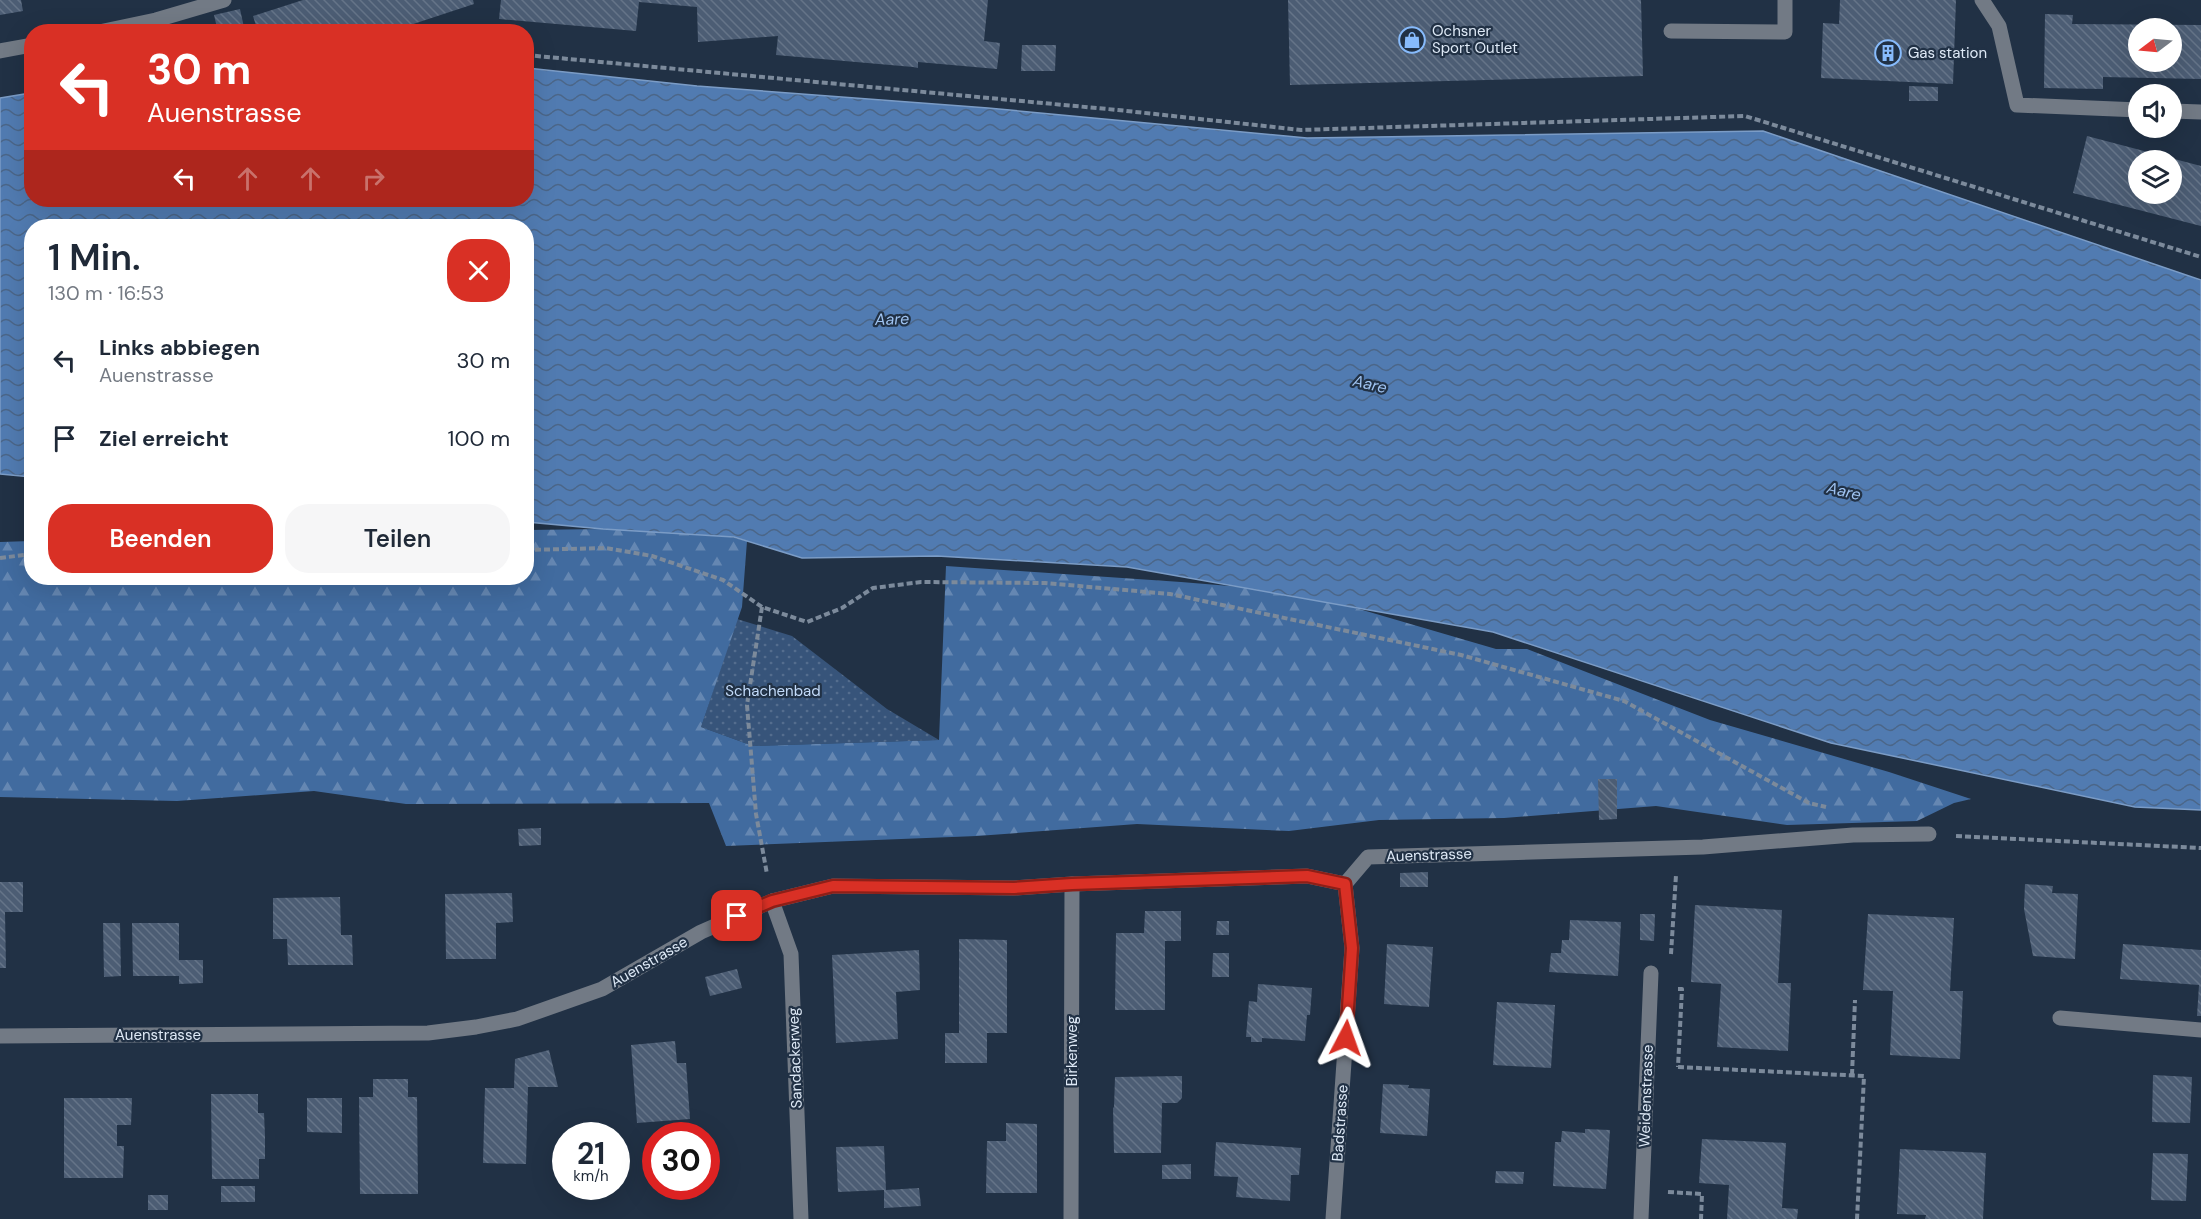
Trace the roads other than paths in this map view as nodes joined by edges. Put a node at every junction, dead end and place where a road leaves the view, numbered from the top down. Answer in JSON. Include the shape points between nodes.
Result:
{"nodes":[{"id":1,"x":224,"y":0,"type":"edge"},
{"id":2,"x":1785,"y":0,"type":"edge"},
{"id":3,"x":1983,"y":0,"type":"edge"},
{"id":4,"x":137,"y":24,"type":"edge"},
{"id":5,"x":1671,"y":31,"type":"dead end"},
{"id":6,"x":24,"y":46,"type":"edge"},
{"id":7,"x":0,"y":51,"type":"edge"},
{"id":8,"x":2128,"y":110,"type":"edge"},
{"id":9,"x":2182,"y":111,"type":"edge"},
{"id":10,"x":2201,"y":112,"type":"edge"},
{"id":11,"x":1929,"y":834,"type":"road end"},
{"id":12,"x":1072,"y":884,"type":"junction"},
{"id":13,"x":1345,"y":884,"type":"junction"},
{"id":14,"x":772,"y":901,"type":"junction"},
{"id":15,"x":1651,"y":973,"type":"dead end"},
{"id":16,"x":2060,"y":1017,"type":"dead end"},
{"id":17,"x":2201,"y":1030,"type":"edge"},
{"id":18,"x":0,"y":1036,"type":"edge"},
{"id":19,"x":801,"y":1219,"type":"edge"},
{"id":20,"x":1071,"y":1219,"type":"edge"},
{"id":21,"x":1333,"y":1219,"type":"edge"},
{"id":22,"x":1641,"y":1219,"type":"edge"}],
"edges":[{"from":1,"to":4,"type":"street"},
{"from":2,"to":5,"type":"street","via":[[1785,32]]},
{"from":3,"to":8,"type":"street","via":[[1999,26],[2017,105]]},
{"from":6,"to":7,"type":"street"},
{"from":9,"to":10,"type":"street"},
{"from":11,"to":13,"type":"street","name":"Auenstrasse","via":[[1852,835],[1703,847],[1368,857]]},
{"from":12,"to":13,"type":"street","name":"Auenstrasse","via":[[1307,876]]},
{"from":12,"to":14,"type":"street","name":"Auenstrasse","via":[[1014,888],[833,886]]},
{"from":12,"to":20,"type":"street","name":"Birkenweg"},
{"from":13,"to":21,"type":"street","name":"Badstrasse","via":[[1352,948]]},
{"from":14,"to":18,"type":"street","name":"Auenstrasse","via":[[701,932],[602,989],[476,1028],[428,1033]]},
{"from":14,"to":19,"type":"street","name":"Sandackerweg","via":[[791,954]]},
{"from":15,"to":22,"type":"street","name":"Weidenstrasse"},
{"from":16,"to":17,"type":"street"}]}
